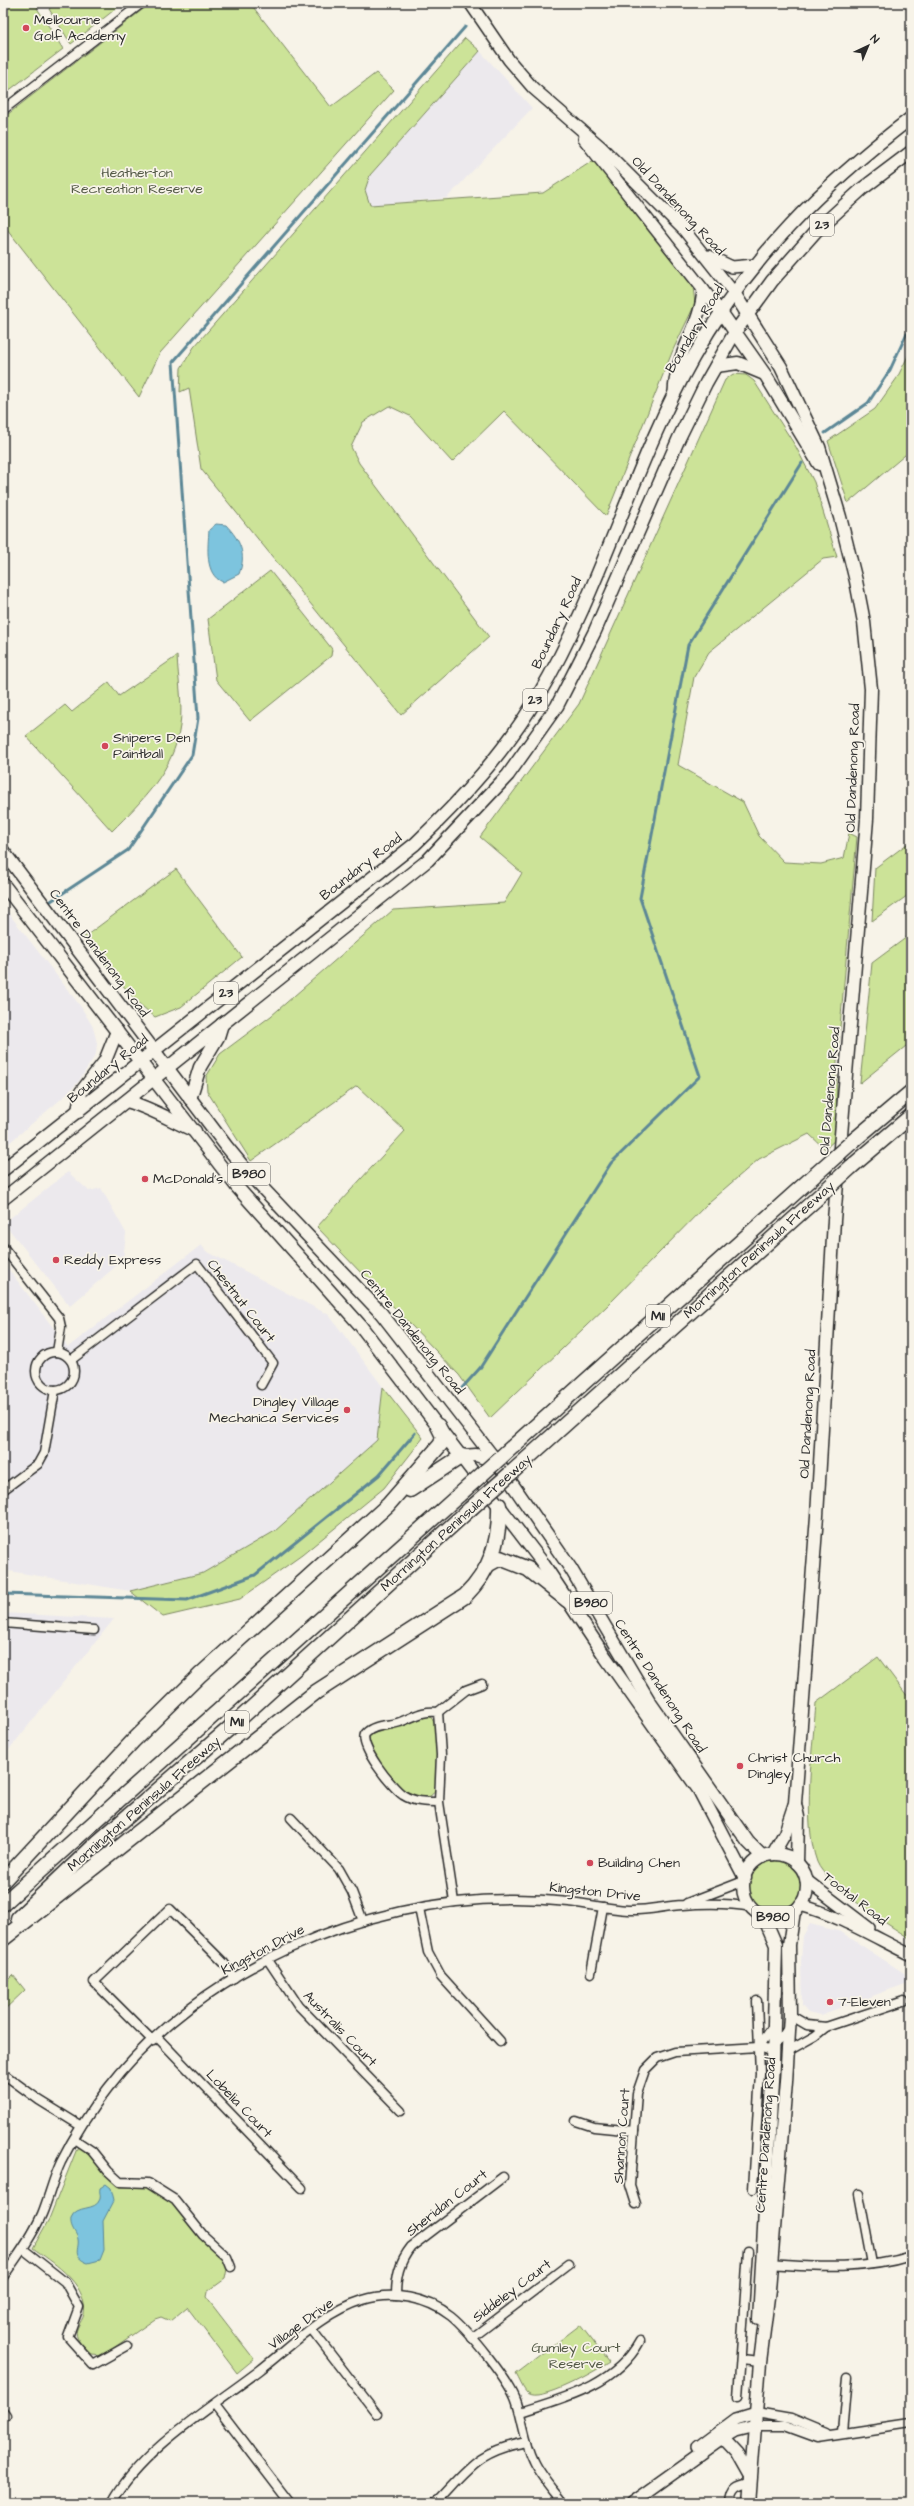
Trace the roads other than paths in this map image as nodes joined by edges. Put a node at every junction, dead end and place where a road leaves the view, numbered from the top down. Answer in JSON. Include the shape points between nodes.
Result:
{"nodes":[{"id":1,"x":142,"y":3,"type":"edge"},
{"id":2,"x":470,"y":3,"type":"edge"},
{"id":3,"x":3,"y":110,"type":"edge"},
{"id":4,"x":563,"y":113,"type":"junction"},
{"id":5,"x":911,"y":118,"type":"edge"},
{"id":6,"x":911,"y":152,"type":"edge"},
{"id":7,"x":703,"y":252,"type":"junction"},
{"id":8,"x":755,"y":265,"type":"junction"},
{"id":9,"x":703,"y":289,"type":"junction"},
{"id":10,"x":734,"y":293,"type":"junction"},
{"id":11,"x":721,"y":312,"type":"junction"},
{"id":12,"x":749,"y":314,"type":"junction"},
{"id":13,"x":736,"y":332,"type":"junction"},
{"id":14,"x":716,"y":366,"type":"junction"},
{"id":15,"x":766,"y":376,"type":"junction"},
{"id":16,"x":674,"y":393,"type":"junction"},
{"id":17,"x":829,"y":481,"type":"junction"},
{"id":18,"x":3,"y":851,"type":"edge"},
{"id":19,"x":3,"y":884,"type":"edge"},
{"id":20,"x":222,"y":1024,"type":"junction"},
{"id":21,"x":117,"y":1031,"type":"junction"},
{"id":22,"x":154,"y":1050,"type":"junction"},
{"id":23,"x":140,"y":1061,"type":"junction"},
{"id":24,"x":167,"y":1068,"type":"junction"},
{"id":25,"x":154,"y":1078,"type":"junction"},
{"id":26,"x":911,"y":1092,"type":"edge"},
{"id":27,"x":190,"y":1098,"type":"junction"},
{"id":28,"x":127,"y":1101,"type":"junction"},
{"id":29,"x":176,"y":1106,"type":"junction"},
{"id":30,"x":78,"y":1112,"type":"junction"},
{"id":31,"x":911,"y":1116,"type":"edge"},
{"id":32,"x":195,"y":1132,"type":"junction"},
{"id":33,"x":3,"y":1170,"type":"edge"},
{"id":34,"x":5,"y":1196,"type":"edge"},
{"id":35,"x":3,"y":1247,"type":"edge"},
{"id":36,"x":57,"y":1352,"type":"junction"},
{"id":37,"x":71,"y":1360,"type":"junction"},
{"id":38,"x":261,"y":1385,"type":"dead end"},
{"id":39,"x":54,"y":1390,"type":"junction"},
{"id":40,"x":438,"y":1426,"type":"junction"},
{"id":41,"x":462,"y":1456,"type":"junction"},
{"id":42,"x":498,"y":1461,"type":"junction"},
{"id":43,"x":3,"y":1490,"type":"edge"},
{"id":44,"x":388,"y":1505,"type":"junction"},
{"id":45,"x":500,"y":1505,"type":"junction"},
{"id":46,"x":489,"y":1564,"type":"junction"},
{"id":47,"x":567,"y":1600,"type":"junction"},
{"id":48,"x":3,"y":1623,"type":"edge"},
{"id":49,"x":94,"y":1630,"type":"dead end"},
{"id":50,"x":482,"y":1684,"type":"dead end"},
{"id":51,"x":438,"y":1712,"type":"junction"},
{"id":52,"x":438,"y":1802,"type":"junction"},
{"id":53,"x":795,"y":1803,"type":"junction"},
{"id":54,"x":291,"y":1818,"type":"dead end"},
{"id":55,"x":768,"y":1856,"type":"junction"},
{"id":56,"x":797,"y":1863,"type":"junction"},
{"id":57,"x":744,"y":1879,"type":"junction"},
{"id":58,"x":806,"y":1880,"type":"junction"},
{"id":59,"x":3,"y":1881,"type":"edge"},
{"id":60,"x":454,"y":1902,"type":"junction"},
{"id":61,"x":3,"y":1904,"type":"edge"},
{"id":62,"x":681,"y":1905,"type":"junction"},
{"id":63,"x":603,"y":1907,"type":"junction"},
{"id":64,"x":752,"y":1907,"type":"junction"},
{"id":65,"x":419,"y":1908,"type":"junction"},
{"id":66,"x":797,"y":1908,"type":"junction"},
{"id":67,"x":764,"y":1915,"type":"junction"},
{"id":68,"x":363,"y":1921,"type":"junction"},
{"id":69,"x":3,"y":1933,"type":"edge"},
{"id":70,"x":3,"y":1939,"type":"edge"},
{"id":71,"x":885,"y":1942,"type":"junction"},
{"id":72,"x":911,"y":1956,"type":"edge"},
{"id":73,"x":268,"y":1960,"type":"junction"},
{"id":74,"x":591,"y":1973,"type":"dead end"},
{"id":75,"x":234,"y":1978,"type":"junction"},
{"id":76,"x":757,"y":2001,"type":"dead end"},
{"id":77,"x":904,"y":2001,"type":"dead end"},
{"id":78,"x":790,"y":2020,"type":"junction"},
{"id":79,"x":774,"y":2025,"type":"junction"},
{"id":80,"x":826,"y":2027,"type":"junction"},
{"id":81,"x":155,"y":2039,"type":"junction"},
{"id":82,"x":500,"y":2041,"type":"dead end"},
{"id":83,"x":759,"y":2047,"type":"junction"},
{"id":84,"x":773,"y":2047,"type":"junction"},
{"id":85,"x":788,"y":2051,"type":"junction"},
{"id":86,"x":3,"y":2076,"type":"edge"},
{"id":87,"x":401,"y":2111,"type":"dead end"},
{"id":88,"x":576,"y":2121,"type":"dead end"},
{"id":89,"x":81,"y":2126,"type":"junction"},
{"id":90,"x":634,"y":2131,"type":"junction"},
{"id":91,"x":74,"y":2139,"type":"junction"},
{"id":92,"x":503,"y":2177,"type":"dead end"},
{"id":93,"x":302,"y":2188,"type":"dead end"},
{"id":94,"x":753,"y":2189,"type":"dead end"},
{"id":95,"x":859,"y":2194,"type":"dead end"},
{"id":96,"x":636,"y":2204,"type":"dead end"},
{"id":97,"x":23,"y":2249,"type":"junction"},
{"id":98,"x":748,"y":2251,"type":"dead end"},
{"id":99,"x":911,"y":2256,"type":"edge"},
{"id":100,"x":569,"y":2264,"type":"dead end"},
{"id":101,"x":766,"y":2264,"type":"junction"},
{"id":102,"x":872,"y":2264,"type":"junction"},
{"id":103,"x":231,"y":2267,"type":"dead end"},
{"id":104,"x":3,"y":2277,"type":"edge"},
{"id":105,"x":396,"y":2296,"type":"junction"},
{"id":106,"x":312,"y":2330,"type":"junction"},
{"id":107,"x":472,"y":2338,"type":"junction"},
{"id":108,"x":640,"y":2341,"type":"dead end"},
{"id":109,"x":128,"y":2346,"type":"dead end"},
{"id":110,"x":741,"y":2360,"type":"junction"},
{"id":111,"x":760,"y":2362,"type":"junction"},
{"id":112,"x":848,"y":2377,"type":"dead end"},
{"id":113,"x":738,"y":2397,"type":"dead end"},
{"id":114,"x":215,"y":2405,"type":"junction"},
{"id":115,"x":520,"y":2412,"type":"junction"},
{"id":116,"x":756,"y":2413,"type":"junction"},
{"id":117,"x":377,"y":2414,"type":"dead end"},
{"id":118,"x":911,"y":2424,"type":"edge"},
{"id":119,"x":755,"y":2426,"type":"junction"},
{"id":120,"x":842,"y":2433,"type":"junction"},
{"id":121,"x":830,"y":2435,"type":"junction"},
{"id":122,"x":723,"y":2438,"type":"junction"},
{"id":123,"x":527,"y":2442,"type":"junction"},
{"id":124,"x":669,"y":2475,"type":"junction"},
{"id":125,"x":751,"y":2480,"type":"junction"},
{"id":126,"x":112,"y":2503,"type":"edge"},
{"id":127,"x":290,"y":2503,"type":"edge"},
{"id":128,"x":435,"y":2503,"type":"edge"},
{"id":129,"x":564,"y":2503,"type":"edge"},
{"id":130,"x":632,"y":2503,"type":"edge"},
{"id":131,"x":730,"y":2503,"type":"edge"},
{"id":132,"x":749,"y":2503,"type":"edge"}],
"edges":[{"from":1,"to":3,"type":"street"},
{"from":2,"to":4,"type":"main road","name":"Old Dandenong Road","via":[[509,60],[533,88]]},
{"from":4,"to":7,"type":"main road","name":"Old Dandenong Road","via":[[624,170]]},
{"from":4,"to":9,"type":"main road","name":"Old Dandenong Road"},
{"from":5,"to":8,"type":"main road","name":"Boundary Road","number":"23","via":[[825,188]]},
{"from":6,"to":12,"type":"main road","number":"23","via":[[862,189],[816,231],[772,281]]},
{"from":7,"to":8,"type":"main road","via":[[732,267]]},
{"from":7,"to":10,"type":"main road","name":"Old Dandenong Road"},
{"from":8,"to":10,"type":"main road","name":"Boundary Road","number":"23"},
{"from":9,"to":11,"type":"main road","name":"Old Dandenong Road"},
{"from":9,"to":16,"type":"main road","via":[[700,309],[677,364]]},
{"from":10,"to":11,"type":"main road","name":"Boundary Road","number":"23"},
{"from":10,"to":12,"type":"main road","name":"Old Dandenong Road"},
{"from":11,"to":13,"type":"main road","name":"Old Dandenong Road"},
{"from":11,"to":16,"type":"main road","name":"Boundary Road","number":"23"},
{"from":12,"to":13,"type":"main road","number":"23"},
{"from":12,"to":17,"type":"main road","name":"Old Dandenong Road","via":[[801,405]]},
{"from":13,"to":14,"type":"main road","number":"23"},
{"from":13,"to":15,"type":"main road","name":"Old Dandenong Road"},
{"from":14,"to":15,"type":"main road","via":[[738,363],[754,368]]},
{"from":14,"to":20,"type":"main road","number":"23","via":[[679,438],[595,631],[564,693],[508,775],[428,860]]},
{"from":15,"to":17,"type":"main road","name":"Old Dandenong Road"},
{"from":16,"to":22,"type":"main road","name":"Boundary Road","number":"23","via":[[574,626],[538,696],[502,751],[457,804],[415,844]]},
{"from":17,"to":53,"type":"main road","name":"Old Dandenong Road","via":[[849,547],[864,622],[871,688],[871,753],[834,1220],[817,1516]]},
{"from":18,"to":22,"type":"main road","name":"Centre Dandenong Road"},
{"from":19,"to":21,"type":"main road","name":"Centre Dandenong Road"},
{"from":20,"to":24,"type":"main road","number":"23"},
{"from":20,"to":27,"type":"main road","via":[[218,1037],[200,1067]]},
{"from":21,"to":23,"type":"main road","name":"Centre Dandenong Road"},
{"from":21,"to":30,"type":"main road","via":[[105,1060],[81,1092]]},
{"from":22,"to":23,"type":"main road","name":"Boundary Road","number":"23"},
{"from":22,"to":24,"type":"main road","name":"Centre Dandenong Road","number":"B980"},
{"from":23,"to":25,"type":"main road","name":"Centre Dandenong Road","number":"B980"},
{"from":23,"to":30,"type":"main road","name":"Boundary Road","number":"23"},
{"from":24,"to":25,"type":"main road","number":"23"},
{"from":24,"to":27,"type":"main road","name":"Centre Dandenong Road","number":"B980"},
{"from":25,"to":28,"type":"main road","number":"23"},
{"from":25,"to":29,"type":"main road","name":"Centre Dandenong Road","number":"B980"},
{"from":26,"to":42,"type":"highway","name":"Mornington Peninsula Freeway","number":"M11","bridge":true,"via":[[816,1174]]},
{"from":27,"to":29,"type":"main road"},
{"from":27,"to":42,"type":"main road","name":"Centre Dandenong Road","number":"B980","via":[[251,1176],[381,1313]]},
{"from":28,"to":32,"type":"main road","via":[[148,1107]]},
{"from":28,"to":34,"type":"main road","number":"23"},
{"from":29,"to":32,"type":"main road","name":"Centre Dandenong Road","number":"B980"},
{"from":30,"to":33,"type":"main road","name":"Boundary Road","number":"23"},
{"from":31,"to":69,"type":"highway","name":"Mornington Peninsula Freeway","number":"M11","bridge":true,"via":[[510,1473],[232,1726],[98,1842]]},
{"from":32,"to":40,"type":"main road","name":"Centre Dandenong Road","number":"B980","via":[[261,1216],[360,1325]]},
{"from":35,"to":36,"type":"street","via":[[59,1318],[61,1327]]},
{"from":36,"to":37,"type":"street"},
{"from":36,"to":39,"type":"street","via":[[44,1355],[36,1367],[36,1374],[42,1386]]},
{"from":37,"to":38,"type":"street","name":"Chestnut Court","via":[[197,1264],[273,1363]]},
{"from":37,"to":39,"type":"street","via":[[73,1379],[63,1389]]},
{"from":39,"to":43,"type":"street","via":[[44,1453],[38,1464]]},
{"from":40,"to":41,"type":"main road","name":"Centre Dandenong Road","number":"B980"},
{"from":40,"to":44,"type":"highway","via":[[443,1436],[439,1447]]},
{"from":41,"to":42,"type":"main road","via":[[476,1455]]},
{"from":41,"to":44,"type":"highway"},
{"from":41,"to":45,"type":"main road","name":"Centre Dandenong Road","number":"B980"},
{"from":42,"to":45,"type":"main road"},
{"from":42,"to":55,"type":"main road","name":"Centre Dandenong Road","number":"B980","via":[[555,1545],[661,1719],[748,1842]]},
{"from":42,"to":61,"type":"highway","name":"Mornington Peninsula Freeway","number":"M11","bridge":true},
{"from":44,"to":59,"type":"highway","via":[[200,1675],[133,1741]]},
{"from":45,"to":46,"type":"highway","via":[[498,1533]]},
{"from":45,"to":47,"type":"main road","name":"Centre Dandenong Road","number":"B980"},
{"from":46,"to":47,"type":"highway","via":[[500,1558],[520,1565]]},
{"from":46,"to":70,"type":"highway","via":[[482,1577],[465,1596],[316,1692]]},
{"from":47,"to":57,"type":"main road","name":"Centre Dandenong Road","number":"B980","via":[[699,1790]]},
{"from":48,"to":49,"type":"street"},
{"from":50,"to":51,"type":"street","via":[[466,1690]]},
{"from":51,"to":52,"type":"street","via":[[441,1755]]},
{"from":51,"to":52,"type":"street","via":[[422,1712],[401,1722],[374,1728],[366,1733],[363,1739],[369,1754],[395,1789],[411,1799]]},
{"from":52,"to":60,"type":"street"},
{"from":53,"to":55,"type":"main road","name":"Old Dandenong Road","via":[[785,1832]]},
{"from":53,"to":56,"type":"main road","name":"Old Dandenong Road","via":[[798,1817]]},
{"from":54,"to":68,"type":"street","via":[[339,1868]]},
{"from":55,"to":56,"type":"main road","number":"B980","via":[[783,1855]]},
{"from":55,"to":57,"type":"main road","via":[[750,1867]]},
{"from":56,"to":58,"type":"main road"},
{"from":57,"to":62,"type":"street","name":"Kingston Drive"},
{"from":57,"to":64,"type":"main road","number":"B980","via":[[745,1895]]},
{"from":58,"to":66,"type":"main road","number":"B980","via":[[806,1895]]},
{"from":58,"to":71,"type":"main road","name":"Tootal Road"},
{"from":60,"to":63,"type":"street","name":"Kingston Drive","via":[[521,1899]]},
{"from":60,"to":65,"type":"street","name":"Kingston Drive"},
{"from":62,"to":63,"type":"street","name":"Kingston Drive","via":[[645,1911]]},
{"from":62,"to":64,"type":"street","name":"Kingston Drive","via":[[723,1904]]},
{"from":63,"to":74,"type":"street"},
{"from":64,"to":67,"type":"main road","number":"B980"},
{"from":65,"to":68,"type":"street","name":"Kingston Drive"},
{"from":65,"to":82,"type":"street","via":[[428,1952],[441,1976]]},
{"from":66,"to":67,"type":"main road","number":"B980","via":[[779,1917]]},
{"from":66,"to":71,"type":"main road","name":"Tootal Road","via":[[827,1913]]},
{"from":66,"to":78,"type":"main road","name":"Centre Dandenong Road","via":[[789,1945]]},
{"from":67,"to":79,"type":"main road","name":"Centre Dandenong Road","via":[[776,1945]]},
{"from":68,"to":73,"type":"street","name":"Kingston Drive","via":[[315,1938]]},
{"from":71,"to":72,"type":"main road","name":"Tootal Road"},
{"from":73,"to":75,"type":"street","name":"Kingston Drive"},
{"from":73,"to":87,"type":"street","name":"Australis Court","via":[[298,2005]]},
{"from":75,"to":81,"type":"street","name":"Kingston Drive","via":[[189,2010]]},
{"from":75,"to":81,"type":"street","name":"Lobelia Court","via":[[224,1963],[170,1909],[94,1982]]},
{"from":76,"to":83,"type":"street","name":"Centre Dandenong Road"},
{"from":77,"to":80,"type":"street"},
{"from":78,"to":80,"type":"street"},
{"from":78,"to":84,"type":"street","via":[[783,2037]]},
{"from":78,"to":85,"type":"main road","name":"Centre Dandenong Road"},
{"from":79,"to":83,"type":"street"},
{"from":79,"to":84,"type":"main road","name":"Centre Dandenong Road"},
{"from":80,"to":85,"type":"street"},
{"from":81,"to":89,"type":"street","name":"Kingston Drive","via":[[109,2086]]},
{"from":81,"to":93,"type":"street","name":"Lobelia Court"},
{"from":83,"to":84,"type":"street","name":"Shannon Court","via":[[768,2050]]},
{"from":83,"to":90,"type":"street","name":"Shannon Court","via":[[675,2052],[657,2058],[645,2070],[639,2082]]},
{"from":83,"to":94,"type":"street","name":"Centre Dandenong Road","via":[[760,2073]]},
{"from":84,"to":101,"type":"main road","name":"Centre Dandenong Road"},
{"from":85,"to":101,"type":"main road","name":"Centre Dandenong Road"},
{"from":86,"to":89,"type":"street"},
{"from":88,"to":90,"type":"street","via":[[594,2127]]},
{"from":89,"to":91,"type":"street","name":"Kingston Drive"},
{"from":90,"to":96,"type":"street","name":"Shannon Court","via":[[630,2185]]},
{"from":91,"to":97,"type":"street","name":"Kingston Drive","via":[[60,2164],[41,2215]]},
{"from":91,"to":103,"type":"street","via":[[92,2151],[120,2182],[148,2183],[175,2200],[204,2235],[227,2257]]},
{"from":92,"to":105,"type":"street","name":"Sheridan Court","via":[[411,2247],[401,2262],[396,2281]]},
{"from":95,"to":102,"type":"street"},
{"from":97,"to":104,"type":"street","name":"Kingston Drive"},
{"from":97,"to":109,"type":"street","via":[[65,2282],[78,2307],[68,2337],[93,2365]]},
{"from":98,"to":110,"type":"street"},
{"from":99,"to":102,"type":"street"},
{"from":100,"to":107,"type":"street","name":"Siddeley Court"},
{"from":101,"to":102,"type":"street","via":[[834,2268]]},
{"from":101,"to":111,"type":"main road","name":"Centre Dandenong Road"},
{"from":105,"to":106,"type":"street","name":"Village Drive","via":[[377,2296],[362,2300],[345,2307]]},
{"from":105,"to":107,"type":"street","name":"Village Drive","via":[[414,2298],[442,2309]]},
{"from":106,"to":114,"type":"street","name":"Village Drive"},
{"from":106,"to":117,"type":"street"},
{"from":107,"to":115,"type":"street","name":"Village Drive","via":[[506,2382]]},
{"from":108,"to":115,"type":"street","via":[[629,2360],[596,2384],[565,2398]]},
{"from":110,"to":111,"type":"street"},
{"from":110,"to":113,"type":"street"},
{"from":111,"to":116,"type":"main road","name":"Centre Dandenong Road"},
{"from":112,"to":120,"type":"street"},
{"from":114,"to":126,"type":"street","name":"Village Drive","via":[[146,2460]]},
{"from":114,"to":127,"type":"street"},
{"from":115,"to":123,"type":"street","name":"Village Drive"},
{"from":116,"to":119,"type":"main road","name":"Centre Dandenong Road"},
{"from":116,"to":121,"type":"street","via":[[791,2419]]},
{"from":116,"to":124,"type":"main road","via":[[743,2415],[718,2431]]},
{"from":118,"to":120,"type":"street"},
{"from":119,"to":121,"type":"street","via":[[785,2426],[818,2438]]},
{"from":119,"to":122,"type":"main road","via":[[735,2431]]},
{"from":119,"to":125,"type":"main road","name":"Centre Dandenong Road"},
{"from":120,"to":121,"type":"street"},
{"from":122,"to":124,"type":"main road"},
{"from":122,"to":125,"type":"main road","via":[[738,2454]]},
{"from":123,"to":128,"type":"street","via":[[502,2446],[480,2457]]},
{"from":123,"to":129,"type":"street","name":"Village Drive","via":[[534,2462]]},
{"from":124,"to":130,"type":"main road"},
{"from":125,"to":131,"type":"street","via":[[735,2487]]},
{"from":125,"to":132,"type":"main road","name":"Centre Dandenong Road"}]}
